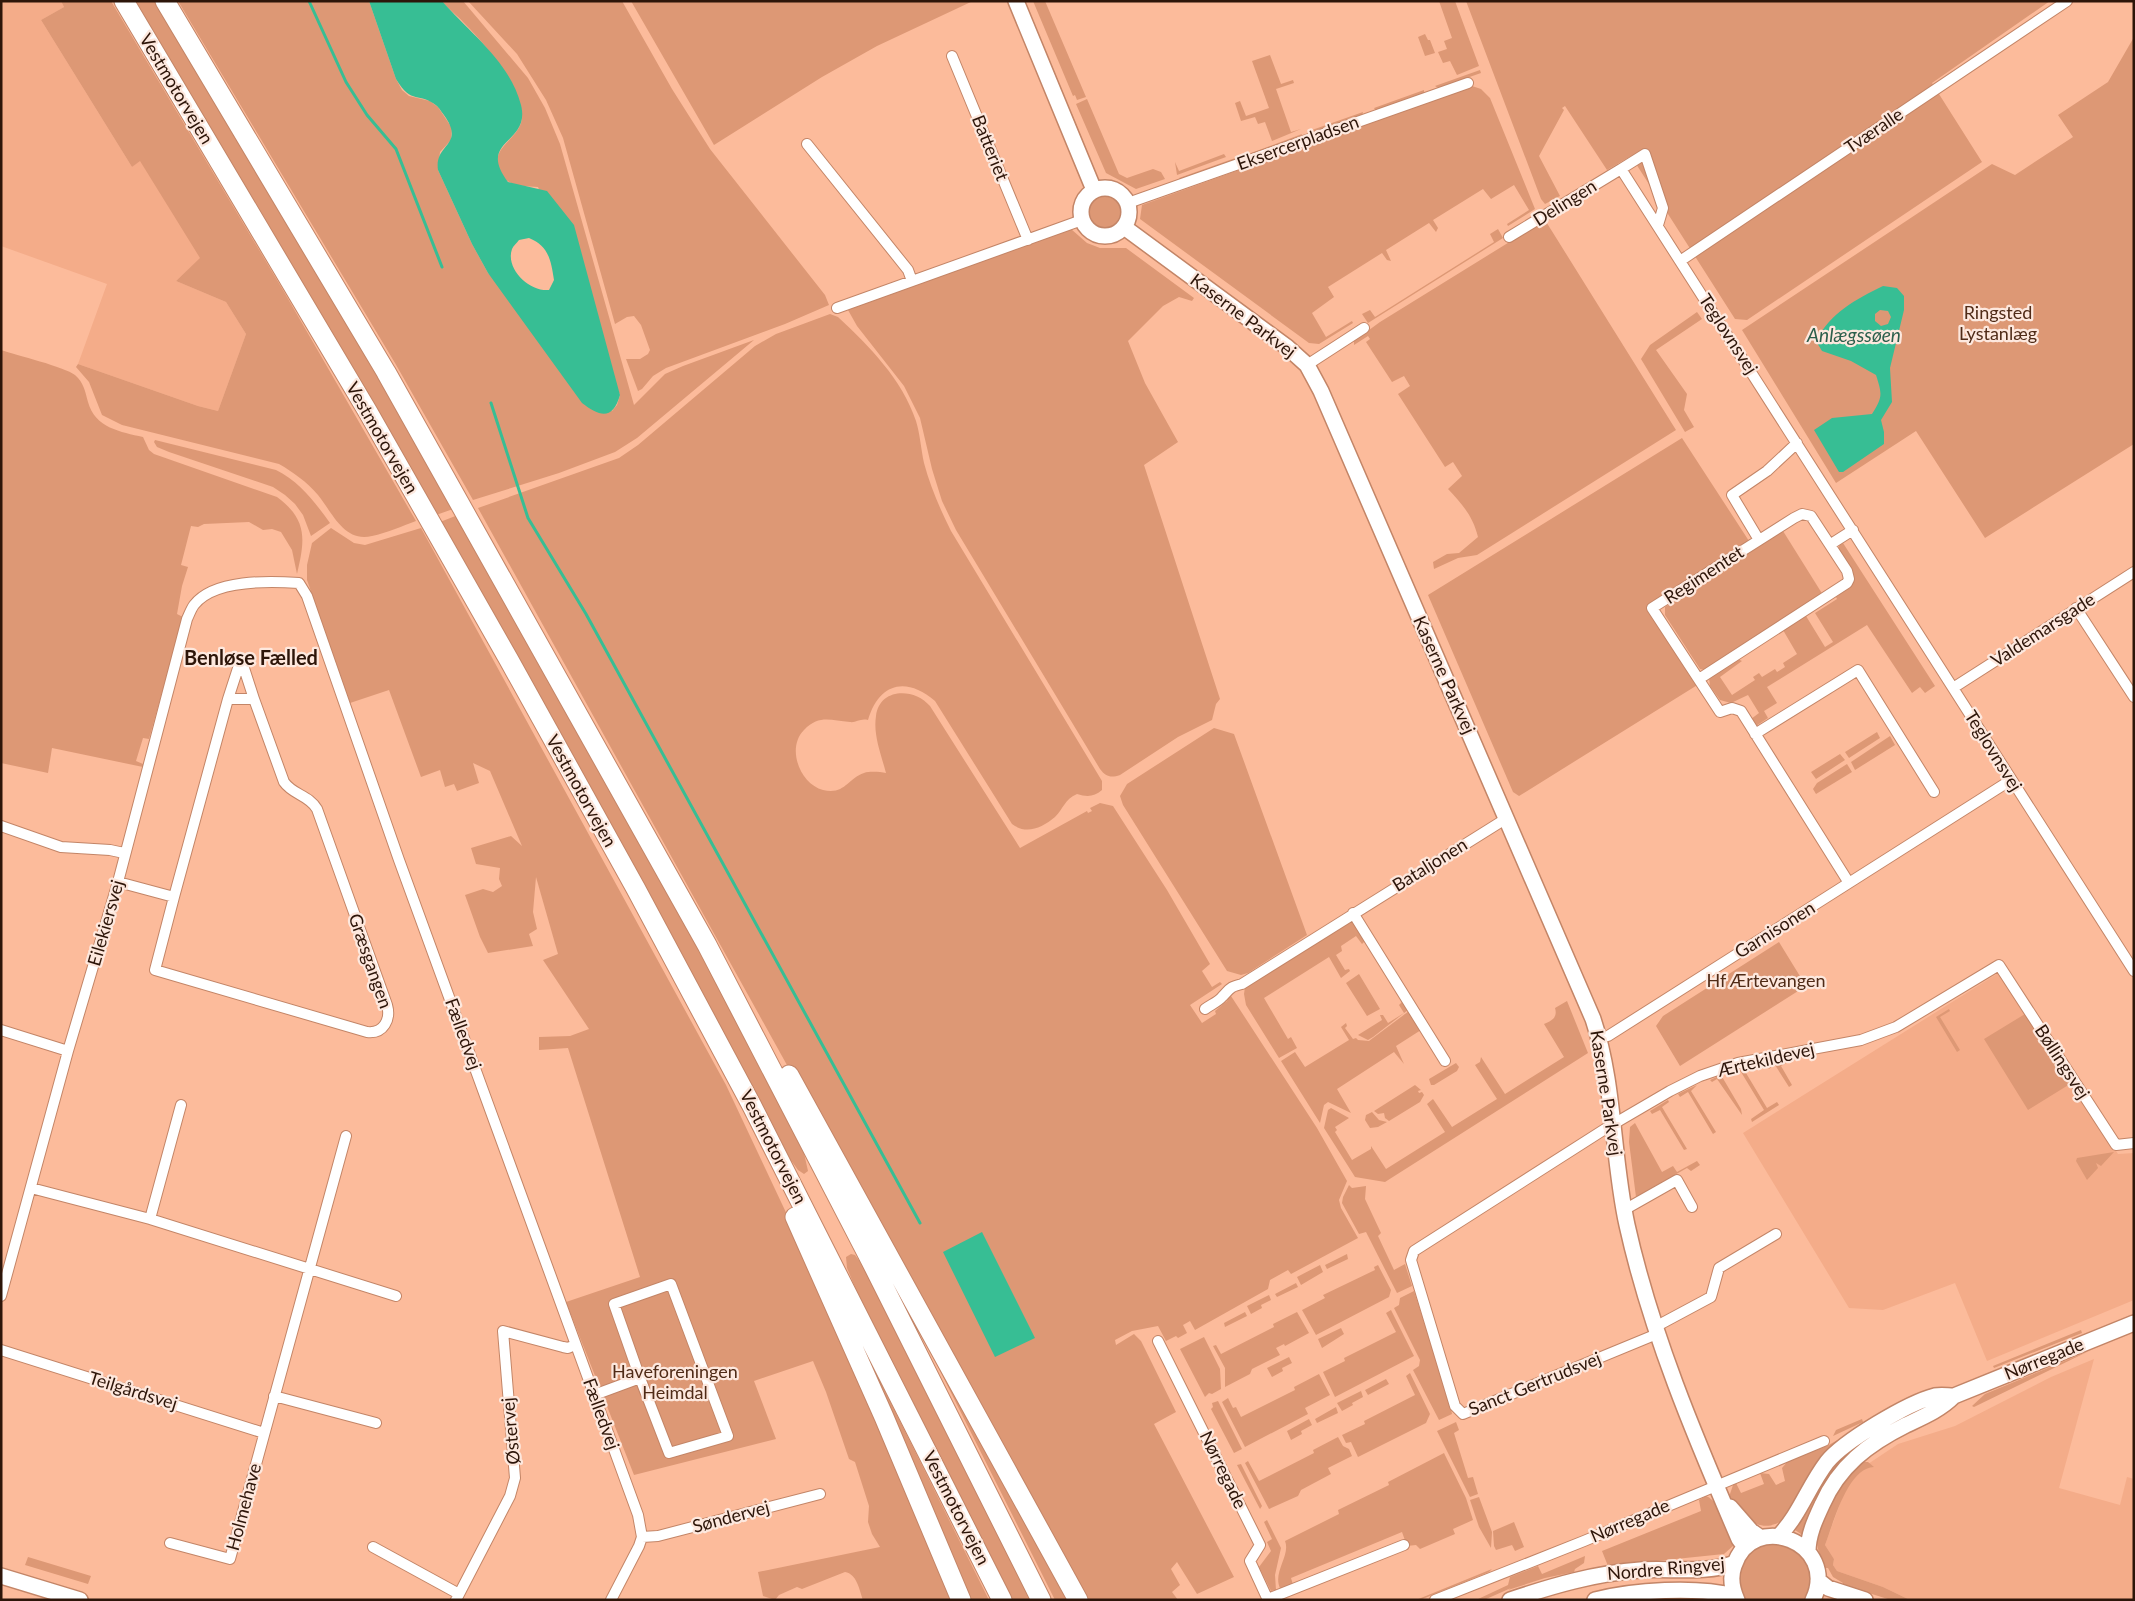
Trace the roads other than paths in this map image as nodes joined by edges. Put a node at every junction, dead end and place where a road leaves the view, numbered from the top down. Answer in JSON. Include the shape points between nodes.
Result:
{"nodes":[{"id":1,"x":124,"y":1,"type":"edge"},
{"id":2,"x":165,"y":1,"type":"edge"},
{"id":3,"x":1016,"y":1,"type":"edge"},
{"id":4,"x":2067,"y":1,"type":"edge"},
{"id":5,"x":952,"y":56,"type":"dead end"},
{"id":6,"x":1468,"y":83,"type":"dead end"},
{"id":7,"x":807,"y":144,"type":"dead end"},
{"id":8,"x":1620,"y":168,"type":"junction"},
{"id":9,"x":1094,"y":190,"type":"junction"},
{"id":10,"x":1128,"y":203,"type":"junction"},
{"id":11,"x":1082,"y":220,"type":"junction"},
{"id":12,"x":1658,"y":225,"type":"junction"},
{"id":13,"x":1124,"y":227,"type":"junction"},
{"id":14,"x":1509,"y":237,"type":"dead end"},
{"id":15,"x":1028,"y":240,"type":"junction"},
{"id":16,"x":1680,"y":261,"type":"junction"},
{"id":17,"x":912,"y":281,"type":"junction"},
{"id":18,"x":837,"y":308,"type":"dead end"},
{"id":19,"x":1364,"y":328,"type":"dead end"},
{"id":20,"x":1307,"y":365,"type":"junction"},
{"id":21,"x":1797,"y":443,"type":"junction"},
{"id":22,"x":1853,"y":530,"type":"junction"},
{"id":23,"x":1759,"y":540,"type":"junction"},
{"id":24,"x":1831,"y":544,"type":"junction"},
{"id":25,"x":2134,"y":572,"type":"edge"},
{"id":26,"x":245,"y":584,"type":"joint"},
{"id":27,"x":2076,"y":608,"type":"junction"},
{"id":28,"x":1699,"y":680,"type":"junction"},
{"id":29,"x":1953,"y":688,"type":"junction"},
{"id":30,"x":2134,"y":698,"type":"edge"},
{"id":31,"x":228,"y":699,"type":"junction"},
{"id":32,"x":254,"y":699,"type":"junction"},
{"id":33,"x":1755,"y":734,"type":"junction"},
{"id":34,"x":2011,"y":780,"type":"junction"},
{"id":35,"x":1934,"y":792,"type":"dead end"},
{"id":36,"x":1507,"y":818,"type":"junction"},
{"id":37,"x":1,"y":826,"type":"edge"},
{"id":38,"x":124,"y":853,"type":"junction"},
{"id":39,"x":118,"y":882,"type":"junction"},
{"id":40,"x":1849,"y":883,"type":"junction"},
{"id":41,"x":174,"y":897,"type":"junction"},
{"id":42,"x":1353,"y":913,"type":"junction"},
{"id":43,"x":707,"y":945,"type":"junction"},
{"id":44,"x":1999,"y":965,"type":"joint"},
{"id":45,"x":2134,"y":971,"type":"edge"},
{"id":46,"x":1205,"y":1009,"type":"dead end"},
{"id":47,"x":1,"y":1030,"type":"edge"},
{"id":48,"x":1600,"y":1038,"type":"junction"},
{"id":49,"x":68,"y":1051,"type":"junction"},
{"id":50,"x":1445,"y":1061,"type":"dead end"},
{"id":51,"x":181,"y":1105,"type":"dead end"},
{"id":52,"x":752,"y":1106,"type":"junction"},
{"id":53,"x":1613,"y":1124,"type":"junction"},
{"id":54,"x":346,"y":1136,"type":"dead end"},
{"id":55,"x":2134,"y":1143,"type":"edge"},
{"id":56,"x":31,"y":1188,"type":"junction"},
{"id":57,"x":1692,"y":1207,"type":"dead end"},
{"id":58,"x":1624,"y":1210,"type":"junction"},
{"id":59,"x":150,"y":1219,"type":"junction"},
{"id":60,"x":1776,"y":1234,"type":"dead end"},
{"id":61,"x":1414,"y":1252,"type":"joint"},
{"id":62,"x":310,"y":1268,"type":"junction"},
{"id":63,"x":1,"y":1296,"type":"edge"},
{"id":64,"x":396,"y":1296,"type":"dead end"},
{"id":65,"x":2134,"y":1323,"type":"edge"},
{"id":66,"x":1656,"y":1330,"type":"junction"},
{"id":67,"x":1158,"y":1340,"type":"dead end"},
{"id":68,"x":575,"y":1345,"type":"junction"},
{"id":69,"x":1,"y":1350,"type":"edge"},
{"id":70,"x":640,"y":1378,"type":"junction"},
{"id":71,"x":594,"y":1395,"type":"junction"},
{"id":72,"x":274,"y":1396,"type":"junction"},
{"id":73,"x":1954,"y":1396,"type":"junction"},
{"id":74,"x":376,"y":1423,"type":"dead end"},
{"id":75,"x":264,"y":1433,"type":"junction"},
{"id":76,"x":1824,"y":1441,"type":"dead end"},
{"id":77,"x":1718,"y":1491,"type":"junction"},
{"id":78,"x":820,"y":1494,"type":"dead end"},
{"id":79,"x":1779,"y":1536,"type":"junction"},
{"id":80,"x":642,"y":1537,"type":"junction"},
{"id":81,"x":1761,"y":1538,"type":"junction"},
{"id":82,"x":170,"y":1543,"type":"dead end"},
{"id":83,"x":1404,"y":1545,"type":"dead end"},
{"id":84,"x":373,"y":1547,"type":"dead end"},
{"id":85,"x":1745,"y":1547,"type":"junction"},
{"id":86,"x":1808,"y":1552,"type":"junction"},
{"id":87,"x":1735,"y":1563,"type":"junction"},
{"id":88,"x":1,"y":1576,"type":"edge"},
{"id":89,"x":1818,"y":1580,"type":"junction"},
{"id":90,"x":458,"y":1597,"type":"edge"},
{"id":91,"x":1736,"y":1598,"type":"edge"},
{"id":92,"x":80,"y":1600,"type":"edge"},
{"id":93,"x":611,"y":1600,"type":"edge"},
{"id":94,"x":961,"y":1600,"type":"edge"},
{"id":95,"x":1002,"y":1600,"type":"edge"},
{"id":96,"x":1041,"y":1600,"type":"edge"},
{"id":97,"x":1078,"y":1600,"type":"edge"},
{"id":98,"x":1268,"y":1600,"type":"edge"},
{"id":99,"x":1435,"y":1600,"type":"edge"},
{"id":100,"x":1510,"y":1600,"type":"edge"},
{"id":101,"x":1595,"y":1600,"type":"edge"},
{"id":102,"x":1813,"y":1600,"type":"edge"},
{"id":103,"x":1865,"y":1600,"type":"edge"}],
"edges":[{"from":1,"to":52,"type":"highway","name":"Vestmotorvejen","via":[[363,404],[504,651]]},
{"from":2,"to":43,"type":"highway","name":"Vestmotorvejen","via":[[386,372]]},
{"from":3,"to":9,"type":"street"},
{"from":4,"to":16,"type":"street","name":"Tværalle"},
{"from":5,"to":15,"type":"street","name":"Batteriet"},
{"from":6,"to":10,"type":"street","name":"Eksercerpladsen"},
{"from":7,"to":17,"type":"street","via":[[908,270]]},
{"from":8,"to":12,"type":"street","name":"Teglovnsvej"},
{"from":8,"to":12,"type":"street","via":[[1645,154],[1663,208]]},
{"from":8,"to":14,"type":"street","name":"Delingen"},
{"from":9,"to":10,"type":"street","via":[[1102,187],[1118,191]]},
{"from":9,"to":11,"type":"street","via":[[1084,200]]},
{"from":10,"to":13,"type":"street","via":[[1130,212]]},
{"from":11,"to":13,"type":"street","via":[[1097,235],[1112,235]]},
{"from":11,"to":15,"type":"street"},
{"from":12,"to":16,"type":"street","name":"Teglovnsvej"},
{"from":13,"to":20,"type":"street","name":"Kaserne Parkvej"},
{"from":15,"to":17,"type":"street"},
{"from":16,"to":21,"type":"street","name":"Teglovnsvej"},
{"from":17,"to":18,"type":"street"},
{"from":19,"to":20,"type":"street"},
{"from":20,"to":36,"type":"street","name":"Kaserne Parkvej"},
{"from":21,"to":22,"type":"street","name":"Teglovnsvej"},
{"from":21,"to":23,"type":"street","via":[[1767,472],[1732,495]]},
{"from":22,"to":24,"type":"street"},
{"from":22,"to":29,"type":"street","name":"Teglovnsvej"},
{"from":23,"to":24,"type":"street","via":[[1798,516],[1807,514],[1812,516]]},
{"from":23,"to":28,"type":"street","name":"Regimentet","via":[[1652,608]]},
{"from":24,"to":28,"type":"street","via":[[1849,575],[1845,586]]},
{"from":25,"to":27,"type":"street","name":"Valdemarsgade"},
{"from":26,"to":38,"type":"street","name":"Eilekiersvej","via":[[220,588],[204,595],[193,606],[187,619]]},
{"from":26,"to":68,"type":"street","name":"Fælledvej","via":[[299,583],[308,596],[402,868]]},
{"from":27,"to":29,"type":"street","name":"Valdemarsgade"},
{"from":27,"to":30,"type":"street"},
{"from":28,"to":33,"type":"street","name":"Regimentet","via":[[1720,712],[1732,708],[1741,711]]},
{"from":29,"to":34,"type":"street","name":"Teglovnsvej"},
{"from":31,"to":32,"type":"street"},
{"from":31,"to":32,"type":"street","name":"Græsgangen","via":[[240,662]]},
{"from":31,"to":41,"type":"street","name":"Græsgangen"},
{"from":32,"to":41,"type":"street","name":"Græsgangen","via":[[284,782],[293,792],[310,800],[317,809],[387,1004],[387,1022],[378,1031],[367,1032],[155,970]]},
{"from":33,"to":35,"type":"street","via":[[1858,670]]},
{"from":33,"to":40,"type":"street"},
{"from":34,"to":40,"type":"street","name":"Garnisonen"},
{"from":34,"to":45,"type":"street","name":"Teglovnsvej"},
{"from":36,"to":42,"type":"street","name":"Bataljonen"},
{"from":36,"to":48,"type":"street","name":"Kaserne Parkvej"},
{"from":37,"to":38,"type":"street","via":[[61,846]]},
{"from":38,"to":39,"type":"street","name":"Eilekiersvej"},
{"from":39,"to":41,"type":"street"},
{"from":39,"to":49,"type":"street","name":"Eilekiersvej"},
{"from":40,"to":48,"type":"street","name":"Garnisonen","via":[[1608,1036]]},
{"from":42,"to":46,"type":"street","name":"Bataljonen","via":[[1242,984],[1232,987]]},
{"from":42,"to":50,"type":"street"},
{"from":43,"to":96,"type":"highway","name":"Vestmotorvejen"},
{"from":43,"to":97,"type":"highway","via":[[737,982]]},
{"from":44,"to":53,"type":"street","name":"Ærtekildevej","via":[[1896,1027],[1862,1040],[1738,1063],[1700,1076]]},
{"from":44,"to":55,"type":"street","name":"Bøllingsvej","via":[[2116,1145]]},
{"from":47,"to":49,"type":"street"},
{"from":48,"to":53,"type":"street","name":"Kaserne Parkvej"},
{"from":49,"to":56,"type":"street","name":"Eilekiersvej"},
{"from":51,"to":59,"type":"street"},
{"from":52,"to":94,"type":"highway","via":[[793,1212]]},
{"from":52,"to":95,"type":"highway","name":"Vestmotorvejen"},
{"from":53,"to":58,"type":"street","name":"Kaserne Parkvej"},
{"from":53,"to":61,"type":"street","name":"Ærtekildevej"},
{"from":54,"to":62,"type":"street","name":"Holmehave"},
{"from":56,"to":59,"type":"street"},
{"from":56,"to":63,"type":"street","name":"Eilekiersvej"},
{"from":57,"to":58,"type":"street","via":[[1677,1180]]},
{"from":58,"to":66,"type":"street","name":"Kaserne Parkvej","via":[[1635,1262]]},
{"from":59,"to":62,"type":"street"},
{"from":60,"to":66,"type":"street","via":[[1719,1268],[1712,1297]]},
{"from":61,"to":66,"type":"street","name":"Sanct Gertrudsvej","via":[[1411,1260],[1418,1287],[1455,1406],[1462,1414]]},
{"from":62,"to":64,"type":"street"},
{"from":62,"to":72,"type":"street","name":"Holmehave"},
{"from":65,"to":73,"type":"street","name":"Nørregade"},
{"from":66,"to":77,"type":"street","name":"Kaserne Parkvej"},
{"from":67,"to":98,"type":"street","name":"Nørregade","via":[[1260,1545],[1250,1561]]},
{"from":68,"to":71,"type":"street","name":"Fælledvej"},
{"from":68,"to":90,"type":"street","name":"Østervej","via":[[568,1348],[503,1331],[515,1478],[510,1496]]},
{"from":69,"to":75,"type":"street","name":"Teilgårdsvej"},
{"from":70,"to":70,"type":"street","via":[[669,1453],[728,1436],[671,1284],[614,1304]]},
{"from":70,"to":71,"type":"street"},
{"from":71,"to":80,"type":"street","name":"Fælledvej","via":[[638,1515]]},
{"from":72,"to":74,"type":"street"},
{"from":72,"to":75,"type":"street","name":"Holmehave"},
{"from":73,"to":79,"type":"street","name":"Nørregade","via":[[1936,1396],[1921,1402],[1847,1443],[1828,1461],[1790,1525]]},
{"from":73,"to":86,"type":"street","name":"Nørregade","via":[[1944,1406],[1884,1437],[1847,1464],[1830,1487],[1817,1515],[1808,1539]]},
{"from":75,"to":82,"type":"street","name":"Holmehave","via":[[230,1559]]},
{"from":76,"to":77,"type":"street","name":"Nørregade"},
{"from":77,"to":81,"type":"street","name":"Kaserne Parkvej","via":[[1752,1532]]},
{"from":77,"to":85,"type":"street","name":"Kaserne Parkvej"},
{"from":77,"to":99,"type":"street","name":"Nørregade"},
{"from":78,"to":80,"type":"street","name":"Søndervej","via":[[658,1536]]},
{"from":79,"to":81,"type":"street"},
{"from":79,"to":86,"type":"street","via":[[1793,1540]]},
{"from":80,"to":93,"type":"street"},
{"from":81,"to":85,"type":"street"},
{"from":83,"to":98,"type":"street","name":"Nørregade"},
{"from":84,"to":90,"type":"street","name":"Østervej"},
{"from":85,"to":87,"type":"street"},
{"from":86,"to":89,"type":"street","via":[[1816,1565]]},
{"from":87,"to":91,"type":"street","via":[[1732,1579]]},
{"from":87,"to":100,"type":"street","name":"Nordre Ringvej","via":[[1722,1568],[1639,1570],[1585,1578]]},
{"from":88,"to":92,"type":"street"},
{"from":89,"to":102,"type":"street"},
{"from":89,"to":103,"type":"street","via":[[1828,1588]]},
{"from":91,"to":101,"type":"street","name":"Nordre Ringvej","via":[[1716,1591],[1664,1591]]}]}
